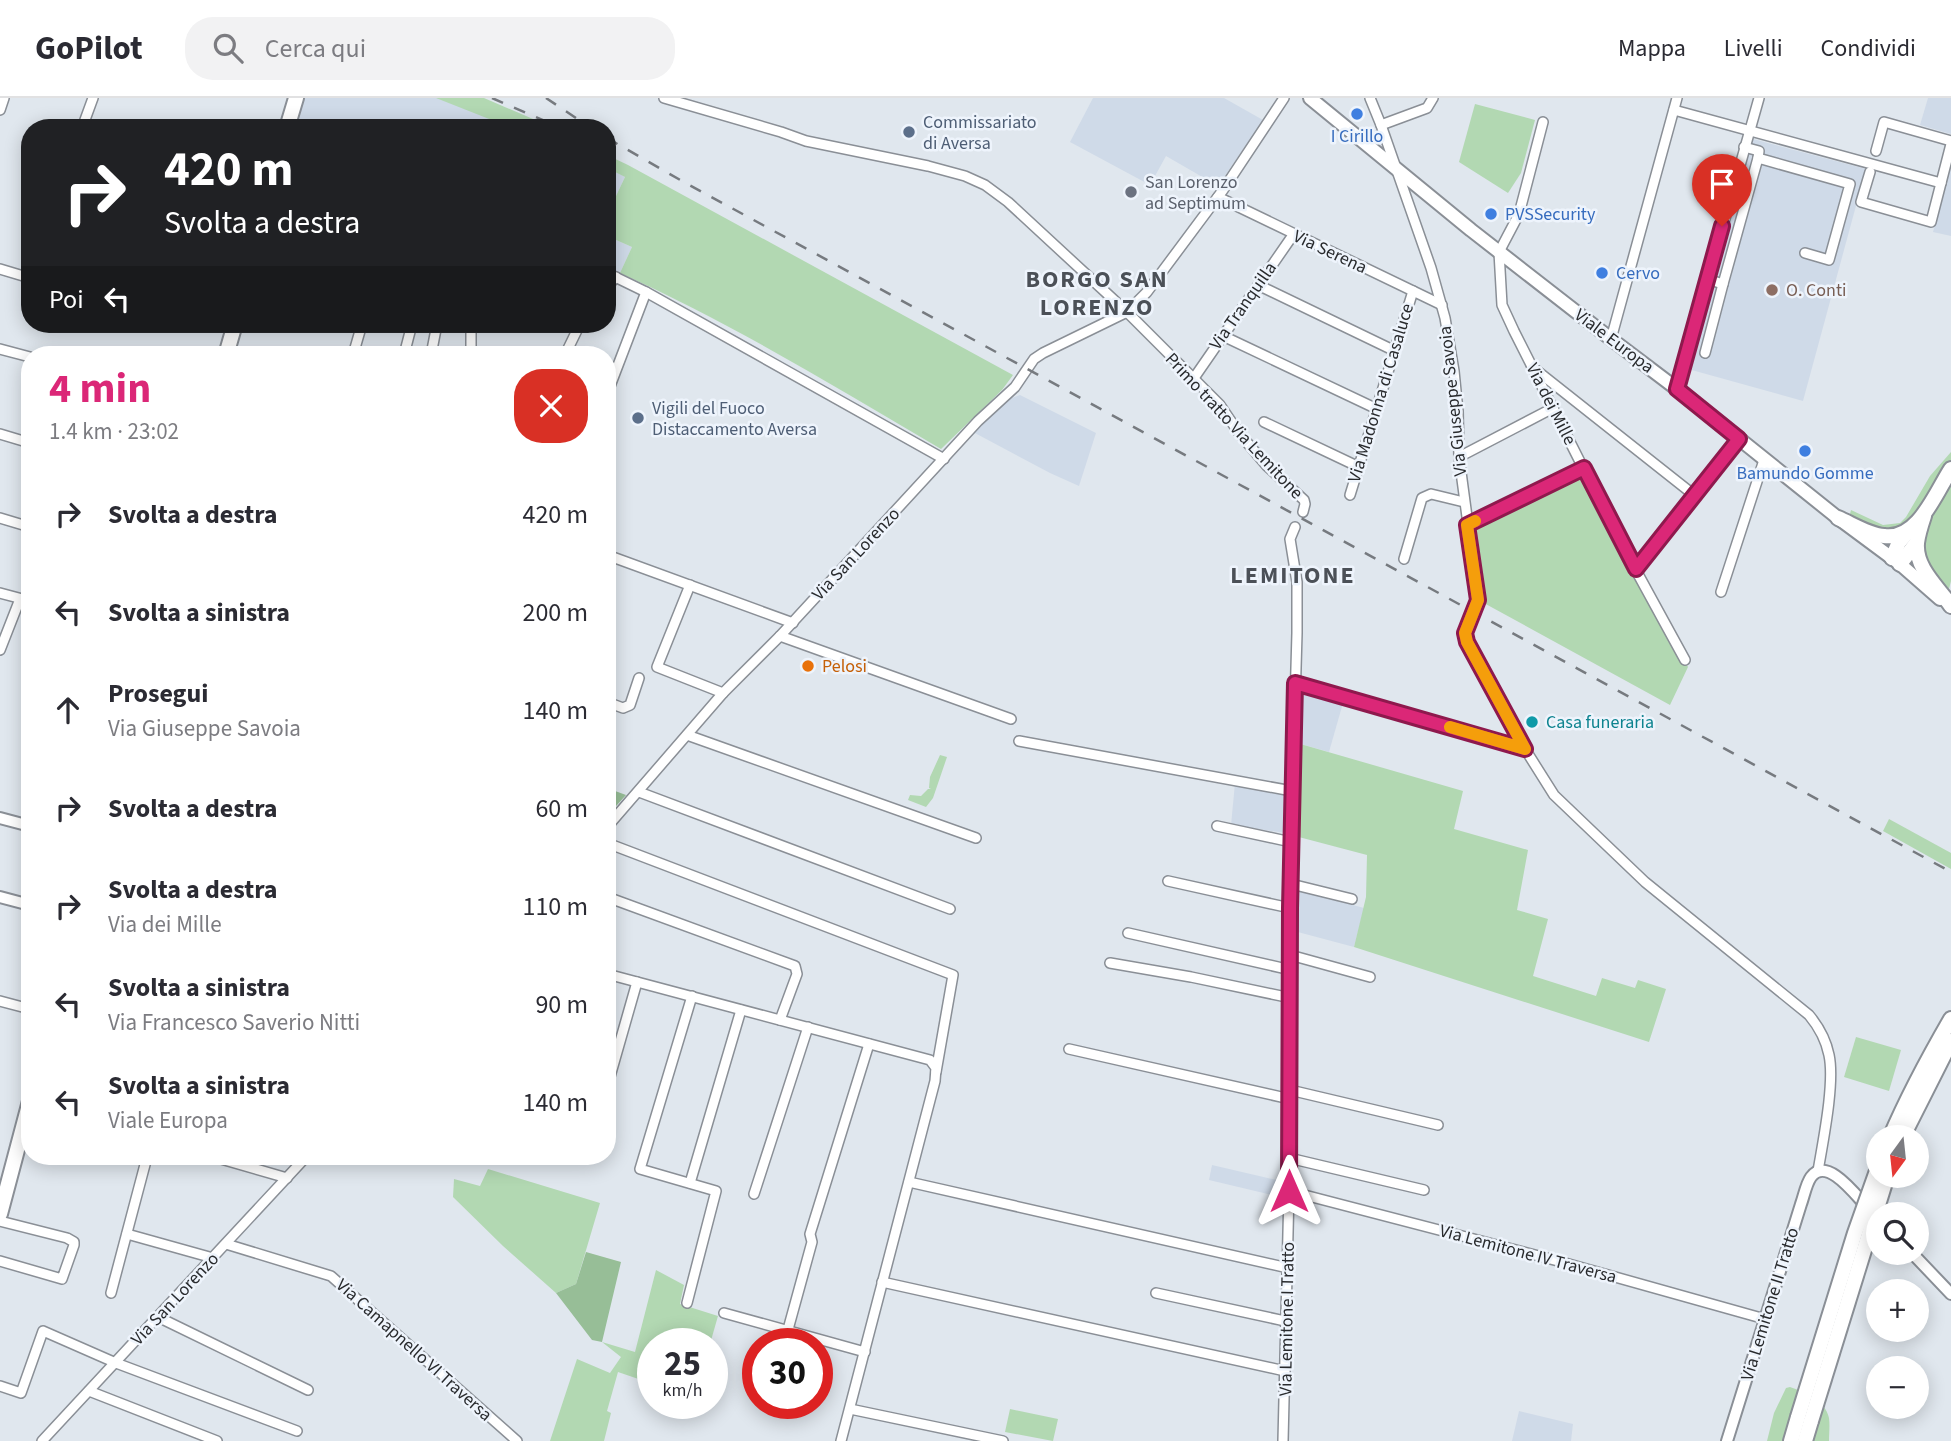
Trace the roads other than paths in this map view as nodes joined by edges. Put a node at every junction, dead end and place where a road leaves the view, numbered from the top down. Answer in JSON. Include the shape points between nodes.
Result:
{"nodes":[{"id":1,"x":4,"y":98,"type":"edge"},
{"id":2,"x":93,"y":98,"type":"edge"},
{"id":3,"x":296,"y":98,"type":"edge"},
{"id":4,"x":664,"y":98,"type":"edge"},
{"id":5,"x":1284,"y":98,"type":"edge"},
{"id":6,"x":1310,"y":98,"type":"edge"},
{"id":7,"x":1370,"y":98,"type":"edge"},
{"id":8,"x":1433,"y":98,"type":"edge"},
{"id":9,"x":1677,"y":98,"type":"edge"},
{"id":10,"x":1759,"y":98,"type":"edge"},
{"id":11,"x":703,"y":103,"type":"edge"},
{"id":12,"x":0,"y":110,"type":"edge"},
{"id":13,"x":1674,"y":110,"type":"junction"},
{"id":14,"x":85,"y":119,"type":"edge"},
{"id":15,"x":290,"y":119,"type":"edge"},
{"id":16,"x":1543,"y":122,"type":"dead end"},
{"id":17,"x":1381,"y":125,"type":"junction"},
{"id":18,"x":1749,"y":130,"type":"junction"},
{"id":19,"x":1951,"y":142,"type":"edge"},
{"id":20,"x":1744,"y":147,"type":"junction"},
{"id":21,"x":1876,"y":151,"type":"dead end"},
{"id":22,"x":1758,"y":158,"type":"junction"},
{"id":23,"x":1394,"y":167,"type":"junction"},
{"id":24,"x":1870,"y":172,"type":"dead end"},
{"id":25,"x":1941,"y":183,"type":"junction"},
{"id":26,"x":1218,"y":197,"type":"junction"},
{"id":27,"x":1293,"y":235,"type":"junction"},
{"id":28,"x":1499,"y":251,"type":"junction"},
{"id":29,"x":1805,"y":253,"type":"dead end"},
{"id":30,"x":0,"y":268,"type":"edge"},
{"id":31,"x":21,"y":275,"type":"edge"},
{"id":32,"x":616,"y":277,"type":"edge"},
{"id":33,"x":1707,"y":279,"type":"junction"},
{"id":34,"x":1723,"y":284,"type":"junction"},
{"id":35,"x":1258,"y":285,"type":"junction"},
{"id":36,"x":1413,"y":290,"type":"junction"},
{"id":37,"x":646,"y":292,"type":"junction"},
{"id":38,"x":1442,"y":305,"type":"junction"},
{"id":39,"x":1127,"y":312,"type":"junction"},
{"id":40,"x":1223,"y":336,"type":"junction"},
{"id":41,"x":1611,"y":339,"type":"junction"},
{"id":42,"x":0,"y":349,"type":"edge"},
{"id":43,"x":1395,"y":351,"type":"junction"},
{"id":44,"x":1705,"y":353,"type":"dead end"},
{"id":45,"x":21,"y":354,"type":"edge"},
{"id":46,"x":1532,"y":367,"type":"junction"},
{"id":47,"x":616,"y":370,"type":"edge"},
{"id":48,"x":1194,"y":378,"type":"junction"},
{"id":49,"x":1677,"y":389,"type":"junction"},
{"id":50,"x":1553,"y":408,"type":"junction"},
{"id":51,"x":1377,"y":409,"type":"junction"},
{"id":52,"x":1264,"y":422,"type":"dead end"},
{"id":53,"x":0,"y":434,"type":"edge"},
{"id":54,"x":1739,"y":439,"type":"junction"},
{"id":55,"x":21,"y":440,"type":"edge"},
{"id":56,"x":1458,"y":457,"type":"junction"},
{"id":57,"x":944,"y":459,"type":"junction"},
{"id":58,"x":1764,"y":460,"type":"junction"},
{"id":59,"x":1359,"y":467,"type":"junction"},
{"id":60,"x":1584,"y":468,"type":"junction"},
{"id":61,"x":1951,"y":469,"type":"edge"},
{"id":62,"x":1350,"y":495,"type":"dead end"},
{"id":63,"x":1694,"y":495,"type":"junction"},
{"id":64,"x":1464,"y":502,"type":"junction"},
{"id":65,"x":1303,"y":512,"type":"dead end"},
{"id":66,"x":0,"y":518,"type":"edge"},
{"id":67,"x":1838,"y":518,"type":"junction"},
{"id":68,"x":21,"y":524,"type":"edge"},
{"id":69,"x":1467,"y":525,"type":"junction"},
{"id":70,"x":1295,"y":527,"type":"dead end"},
{"id":71,"x":1912,"y":537,"type":"junction"},
{"id":72,"x":616,"y":558,"type":"edge"},
{"id":73,"x":1404,"y":559,"type":"dead end"},
{"id":74,"x":1896,"y":561,"type":"junction"},
{"id":75,"x":1636,"y":569,"type":"junction"},
{"id":76,"x":690,"y":585,"type":"junction"},
{"id":77,"x":1721,"y":592,"type":"dead end"},
{"id":78,"x":0,"y":593,"type":"edge"},
{"id":79,"x":21,"y":599,"type":"edge"},
{"id":80,"x":1951,"y":607,"type":"edge"},
{"id":81,"x":21,"y":608,"type":"edge"},
{"id":82,"x":793,"y":623,"type":"junction"},
{"id":83,"x":780,"y":636,"type":"junction"},
{"id":84,"x":0,"y":650,"type":"edge"},
{"id":85,"x":1685,"y":660,"type":"dead end"},
{"id":86,"x":639,"y":678,"type":"dead end"},
{"id":87,"x":1295,"y":683,"type":"junction"},
{"id":88,"x":723,"y":693,"type":"junction"},
{"id":89,"x":616,"y":705,"type":"edge"},
{"id":90,"x":1011,"y":719,"type":"dead end"},
{"id":91,"x":687,"y":735,"type":"junction"},
{"id":92,"x":1019,"y":741,"type":"dead end"},
{"id":93,"x":1525,"y":749,"type":"junction"},
{"id":94,"x":639,"y":792,"type":"junction"},
{"id":95,"x":1292,"y":792,"type":"junction"},
{"id":96,"x":616,"y":817,"type":"edge"},
{"id":97,"x":0,"y":818,"type":"edge"},
{"id":98,"x":21,"y":823,"type":"edge"},
{"id":99,"x":1217,"y":826,"type":"dead end"},
{"id":100,"x":976,"y":838,"type":"dead end"},
{"id":101,"x":1292,"y":842,"type":"junction"},
{"id":102,"x":616,"y":846,"type":"edge"},
{"id":103,"x":1168,"y":881,"type":"dead end"},
{"id":104,"x":1291,"y":884,"type":"junction"},
{"id":105,"x":0,"y":897,"type":"edge"},
{"id":106,"x":1352,"y":899,"type":"dead end"},
{"id":107,"x":616,"y":900,"type":"edge"},
{"id":108,"x":21,"y":903,"type":"edge"},
{"id":109,"x":1290,"y":908,"type":"junction"},
{"id":110,"x":950,"y":909,"type":"dead end"},
{"id":111,"x":1128,"y":933,"type":"dead end"},
{"id":112,"x":1290,"y":955,"type":"junction"},
{"id":113,"x":1110,"y":963,"type":"dead end"},
{"id":114,"x":1291,"y":970,"type":"junction"},
{"id":115,"x":616,"y":976,"type":"edge"},
{"id":116,"x":1370,"y":977,"type":"dead end"},
{"id":117,"x":637,"y":982,"type":"junction"},
{"id":118,"x":692,"y":996,"type":"junction"},
{"id":119,"x":1291,"y":998,"type":"junction"},
{"id":120,"x":0,"y":1001,"type":"edge"},
{"id":121,"x":21,"y":1007,"type":"edge"},
{"id":122,"x":741,"y":1010,"type":"junction"},
{"id":123,"x":1951,"y":1019,"type":"edge"},
{"id":124,"x":780,"y":1020,"type":"junction"},
{"id":125,"x":808,"y":1027,"type":"junction"},
{"id":126,"x":1951,"y":1041,"type":"edge"},
{"id":127,"x":869,"y":1044,"type":"junction"},
{"id":128,"x":1069,"y":1049,"type":"dead end"},
{"id":129,"x":616,"y":1056,"type":"edge"},
{"id":130,"x":935,"y":1081,"type":"junction"},
{"id":131,"x":1290,"y":1094,"type":"junction"},
{"id":132,"x":1438,"y":1125,"type":"dead end"},
{"id":133,"x":1896,"y":1125,"type":"edge"},
{"id":134,"x":1909,"y":1125,"type":"edge"},
{"id":135,"x":21,"y":1130,"type":"edge"},
{"id":136,"x":1289,"y":1158,"type":"junction"},
{"id":137,"x":145,"y":1165,"type":"edge"},
{"id":138,"x":242,"y":1165,"type":"edge"},
{"id":139,"x":299,"y":1165,"type":"edge"},
{"id":140,"x":1818,"y":1171,"type":"junction"},
{"id":141,"x":287,"y":1178,"type":"junction"},
{"id":142,"x":4,"y":1180,"type":"edge"},
{"id":143,"x":909,"y":1182,"type":"junction"},
{"id":144,"x":690,"y":1183,"type":"junction"},
{"id":145,"x":1871,"y":1188,"type":"edge"},
{"id":146,"x":1883,"y":1188,"type":"edge"},
{"id":147,"x":1424,"y":1190,"type":"dead end"},
{"id":148,"x":1289,"y":1191,"type":"junction"},
{"id":149,"x":754,"y":1194,"type":"dead end"},
{"id":150,"x":1866,"y":1206,"type":"edge"},
{"id":151,"x":0,"y":1214,"type":"edge"},
{"id":152,"x":0,"y":1221,"type":"edge"},
{"id":153,"x":127,"y":1234,"type":"junction"},
{"id":154,"x":226,"y":1244,"type":"junction"},
{"id":155,"x":213,"y":1258,"type":"junction"},
{"id":156,"x":0,"y":1261,"type":"edge"},
{"id":157,"x":1923,"y":1265,"type":"edge"},
{"id":158,"x":1288,"y":1268,"type":"junction"},
{"id":159,"x":882,"y":1282,"type":"junction"},
{"id":160,"x":111,"y":1293,"type":"dead end"},
{"id":161,"x":1156,"y":1293,"type":"dead end"},
{"id":162,"x":1951,"y":1294,"type":"edge"},
{"id":163,"x":687,"y":1303,"type":"dead end"},
{"id":164,"x":724,"y":1313,"type":"dead end"},
{"id":165,"x":158,"y":1317,"type":"junction"},
{"id":166,"x":1766,"y":1319,"type":"junction"},
{"id":167,"x":1285,"y":1321,"type":"junction"},
{"id":168,"x":777,"y":1328,"type":"edge"},
{"id":169,"x":789,"y":1328,"type":"edge"},
{"id":170,"x":833,"y":1343,"type":"edge"},
{"id":171,"x":865,"y":1352,"type":"junction"},
{"id":172,"x":116,"y":1363,"type":"junction"},
{"id":173,"x":1285,"y":1371,"type":"junction"},
{"id":174,"x":0,"y":1386,"type":"edge"},
{"id":175,"x":308,"y":1390,"type":"dead end"},
{"id":176,"x":89,"y":1391,"type":"junction"},
{"id":177,"x":850,"y":1409,"type":"junction"},
{"id":178,"x":1804,"y":1419,"type":"junction"},
{"id":179,"x":297,"y":1431,"type":"dead end"},
{"id":180,"x":42,"y":1441,"type":"edge"},
{"id":181,"x":217,"y":1441,"type":"edge"},
{"id":182,"x":517,"y":1441,"type":"edge"},
{"id":183,"x":841,"y":1441,"type":"edge"},
{"id":184,"x":1003,"y":1441,"type":"edge"},
{"id":185,"x":1283,"y":1441,"type":"edge"},
{"id":186,"x":1727,"y":1441,"type":"edge"},
{"id":187,"x":1791,"y":1441,"type":"edge"},
{"id":188,"x":1805,"y":1441,"type":"edge"}],
"edges":[{"from":1,"to":12,"type":"street"},
{"from":2,"to":14,"type":"street"},
{"from":3,"to":15,"type":"main road"},
{"from":4,"to":11,"type":"street"},
{"from":5,"to":26,"type":"street","name":"Via San Lorenzo"},
{"from":6,"to":23,"type":"main road","name":"Viale Europa"},
{"from":7,"to":17,"type":"street","name":"Via Giuseppe Savoia"},
{"from":8,"to":17,"type":"street","via":[[1427,108]]},
{"from":9,"to":13,"type":"street"},
{"from":10,"to":18,"type":"street"},
{"from":11,"to":39,"type":"street","via":[[806,141],[928,166],[985,185]]},
{"from":13,"to":18,"type":"street"},
{"from":13,"to":41,"type":"street"},
{"from":16,"to":28,"type":"street","via":[[1519,214]]},
{"from":17,"to":23,"type":"street","name":"Via Giuseppe Savoia"},
{"from":18,"to":20,"type":"street"},
{"from":18,"to":25,"type":"street"},
{"from":19,"to":21,"type":"street","via":[[1884,122]]},
{"from":19,"to":25,"type":"street"},
{"from":20,"to":22,"type":"street","via":[[1759,151]]},
{"from":20,"to":33,"type":"street"},
{"from":22,"to":29,"type":"street","via":[[1850,184],[1829,260]]},
{"from":22,"to":34,"type":"street"},
{"from":23,"to":28,"type":"main road","name":"Viale Europa"},
{"from":23,"to":38,"type":"street","name":"Via Giuseppe Savoia"},
{"from":24,"to":25,"type":"street","via":[[1861,202],[1931,222]]},
{"from":26,"to":27,"type":"street","name":"Via Serena"},
{"from":26,"to":39,"type":"street","name":"Via San Lorenzo"},
{"from":27,"to":35,"type":"street","name":"Via Tranquilla"},
{"from":27,"to":36,"type":"street","name":"Via Serena"},
{"from":28,"to":41,"type":"main road","name":"Viale Europa"},
{"from":28,"to":46,"type":"street","name":"Via dei Mille","via":[[1502,305]]},
{"from":30,"to":31,"type":"street"},
{"from":32,"to":37,"type":"street"},
{"from":33,"to":34,"type":"street"},
{"from":33,"to":49,"type":"street"},
{"from":34,"to":44,"type":"street"},
{"from":35,"to":40,"type":"street","name":"Via Tranquilla"},
{"from":35,"to":43,"type":"street"},
{"from":36,"to":38,"type":"street","name":"Via Serena"},
{"from":36,"to":43,"type":"street","name":"Via Madonna di Casaluce"},
{"from":37,"to":47,"type":"street"},
{"from":37,"to":57,"type":"street"},
{"from":38,"to":56,"type":"street","name":"Via Giuseppe Savoia","via":[[1454,371]]},
{"from":39,"to":48,"type":"street","name":"Primo tratto Via Lemitone"},
{"from":39,"to":57,"type":"street","name":"Via San Lorenzo","via":[[1034,359],[1015,387]]},
{"from":40,"to":48,"type":"street","name":"Via Tranquilla"},
{"from":40,"to":51,"type":"street"},
{"from":41,"to":49,"type":"main road","name":"Viale Europa"},
{"from":42,"to":45,"type":"street"},
{"from":43,"to":51,"type":"street","name":"Via Madonna di Casaluce"},
{"from":46,"to":50,"type":"street","name":"Via dei Mille"},
{"from":46,"to":63,"type":"street"},
{"from":48,"to":65,"type":"street","name":"Primo tratto Via Lemitone","via":[[1267,466],[1304,500]]},
{"from":49,"to":54,"type":"main road","name":"Viale Europa"},
{"from":50,"to":56,"type":"street"},
{"from":50,"to":60,"type":"street","name":"Via dei Mille"},
{"from":51,"to":59,"type":"street","name":"Via Madonna di Casaluce"},
{"from":52,"to":59,"type":"street"},
{"from":53,"to":55,"type":"street"},
{"from":54,"to":58,"type":"main road","name":"Viale Europa"},
{"from":54,"to":63,"type":"street"},
{"from":56,"to":64,"type":"street","name":"Via Giuseppe Savoia"},
{"from":57,"to":82,"type":"street","name":"Via San Lorenzo"},
{"from":58,"to":67,"type":"main road","name":"Viale Europa"},
{"from":58,"to":77,"type":"street"},
{"from":59,"to":62,"type":"street","name":"Via Madonna di Casaluce"},
{"from":60,"to":69,"type":"street"},
{"from":60,"to":75,"type":"street","name":"Via dei Mille"},
{"from":61,"to":71,"type":"main road"},
{"from":63,"to":75,"type":"street"},
{"from":64,"to":69,"type":"street","name":"Via Giuseppe Savoia"},
{"from":64,"to":73,"type":"street","via":[[1431,494],[1422,498]]},
{"from":66,"to":68,"type":"street"},
{"from":67,"to":71,"type":"main road","via":[[1884,537]]},
{"from":67,"to":74,"type":"main road","name":"Viale Europa"},
{"from":69,"to":93,"type":"street","name":"Via Giuseppe Savoia","via":[[1478,600],[1465,633],[1467,642]]},
{"from":70,"to":87,"type":"street","name":"Via Lemitone I Tratto","via":[[1290,539],[1297,582]]},
{"from":71,"to":74,"type":"main road","via":[[1899,542]]},
{"from":71,"to":80,"type":"main road","via":[[1923,568]]},
{"from":72,"to":76,"type":"street"},
{"from":74,"to":80,"type":"main road","name":"Viale Europa"},
{"from":75,"to":85,"type":"street","name":"Via dei Mille"},
{"from":76,"to":82,"type":"street"},
{"from":76,"to":88,"type":"street","via":[[657,667]]},
{"from":78,"to":79,"type":"street"},
{"from":81,"to":84,"type":"street"},
{"from":82,"to":83,"type":"street","name":"Via San Lorenzo"},
{"from":83,"to":88,"type":"street","name":"Via San Lorenzo"},
{"from":83,"to":90,"type":"street"},
{"from":86,"to":89,"type":"street","via":[[630,705]]},
{"from":87,"to":93,"type":"street"},
{"from":87,"to":95,"type":"street","name":"Via Lemitone I Tratto"},
{"from":88,"to":91,"type":"street","name":"Via San Lorenzo"},
{"from":91,"to":94,"type":"street","name":"Via San Lorenzo"},
{"from":91,"to":100,"type":"street"},
{"from":92,"to":95,"type":"street"},
{"from":93,"to":140,"type":"street","via":[[1554,795],[1636,874],[1817,1025],[1830,1058],[1831,1079]]},
{"from":94,"to":96,"type":"street","name":"Via San Lorenzo"},
{"from":94,"to":110,"type":"street"},
{"from":95,"to":101,"type":"street","name":"Via Lemitone I Tratto"},
{"from":97,"to":98,"type":"street"},
{"from":99,"to":101,"type":"street"},
{"from":101,"to":104,"type":"street","name":"Via Lemitone I Tratto"},
{"from":102,"to":130,"type":"street","via":[[953,975]]},
{"from":103,"to":109,"type":"street"},
{"from":104,"to":106,"type":"street"},
{"from":104,"to":109,"type":"street","name":"Via Lemitone I Tratto"},
{"from":105,"to":108,"type":"street"},
{"from":107,"to":124,"type":"street","via":[[795,967],[797,974]]},
{"from":109,"to":112,"type":"street","name":"Via Lemitone I Tratto"},
{"from":111,"to":114,"type":"street"},
{"from":112,"to":114,"type":"street","name":"Via Lemitone I Tratto"},
{"from":112,"to":116,"type":"street"},
{"from":113,"to":119,"type":"street"},
{"from":114,"to":119,"type":"street","name":"Via Lemitone I Tratto"},
{"from":115,"to":117,"type":"street"},
{"from":117,"to":118,"type":"street"},
{"from":117,"to":129,"type":"street"},
{"from":118,"to":122,"type":"street"},
{"from":118,"to":144,"type":"street","via":[[640,1169]]},
{"from":119,"to":131,"type":"street","name":"Via Lemitone I Tratto"},
{"from":120,"to":121,"type":"street"},
{"from":122,"to":124,"type":"street"},
{"from":122,"to":144,"type":"street"},
{"from":123,"to":133,"type":"main road"},
{"from":124,"to":125,"type":"street"},
{"from":125,"to":127,"type":"street"},
{"from":125,"to":149,"type":"street"},
{"from":126,"to":134,"type":"main road"},
{"from":127,"to":130,"type":"street","via":[[930,1060],[936,1068]]},
{"from":127,"to":169,"type":"street","via":[[810,1234],[812,1242]]},
{"from":128,"to":131,"type":"street"},
{"from":130,"to":143,"type":"street"},
{"from":131,"to":132,"type":"street"},
{"from":131,"to":136,"type":"street","name":"Via Lemitone I Tratto"},
{"from":135,"to":142,"type":"main road"},
{"from":136,"to":147,"type":"street"},
{"from":136,"to":148,"type":"street","name":"Via Lemitone I Tratto"},
{"from":137,"to":153,"type":"street"},
{"from":138,"to":141,"type":"street"},
{"from":139,"to":141,"type":"street","name":"Via San Lorenzo"},
{"from":140,"to":150,"type":"street","via":[[1827,1170],[1838,1177]]},
{"from":140,"to":166,"type":"street","name":"Via Lemitone II Tratto","via":[[1811,1176],[1801,1204]]},
{"from":141,"to":154,"type":"street","name":"Via San Lorenzo"},
{"from":142,"to":151,"type":"main road"},
{"from":143,"to":158,"type":"street"},
{"from":143,"to":159,"type":"street"},
{"from":144,"to":163,"type":"street","via":[[716,1191]]},
{"from":145,"to":178,"type":"main road","bridge":true},
{"from":146,"to":178,"type":"main road","bridge":true},
{"from":148,"to":158,"type":"street","name":"Via Lemitone I Tratto"},
{"from":148,"to":166,"type":"street","name":"Via Lemitone IV Traversa"},
{"from":152,"to":156,"type":"street","via":[[74,1242],[62,1279]]},
{"from":153,"to":155,"type":"street"},
{"from":153,"to":160,"type":"street"},
{"from":154,"to":155,"type":"street","name":"Via San Lorenzo"},
{"from":154,"to":182,"type":"street","name":"Via Camapnello VI Traversa","via":[[331,1276]]},
{"from":155,"to":165,"type":"street","name":"Via San Lorenzo"},
{"from":157,"to":162,"type":"street"},
{"from":158,"to":167,"type":"street","name":"Via Lemitone I Tratto"},
{"from":159,"to":171,"type":"street"},
{"from":159,"to":173,"type":"street"},
{"from":161,"to":167,"type":"street"},
{"from":164,"to":168,"type":"street"},
{"from":165,"to":172,"type":"street","name":"Via San Lorenzo"},
{"from":165,"to":175,"type":"street"},
{"from":166,"to":186,"type":"street","name":"Via Lemitone II Tratto"},
{"from":167,"to":173,"type":"street","name":"Via Lemitone I Tratto"},
{"from":170,"to":171,"type":"street"},
{"from":171,"to":177,"type":"street"},
{"from":172,"to":174,"type":"street","via":[[43,1331],[21,1392]]},
{"from":172,"to":176,"type":"street","name":"Via San Lorenzo"},
{"from":172,"to":179,"type":"street"},
{"from":173,"to":185,"type":"street","name":"Via Lemitone I Tratto"},
{"from":176,"to":180,"type":"street","name":"Via San Lorenzo"},
{"from":176,"to":181,"type":"street"},
{"from":177,"to":183,"type":"street"},
{"from":177,"to":184,"type":"street"},
{"from":178,"to":187,"type":"main road"},
{"from":178,"to":188,"type":"main road"}]}
